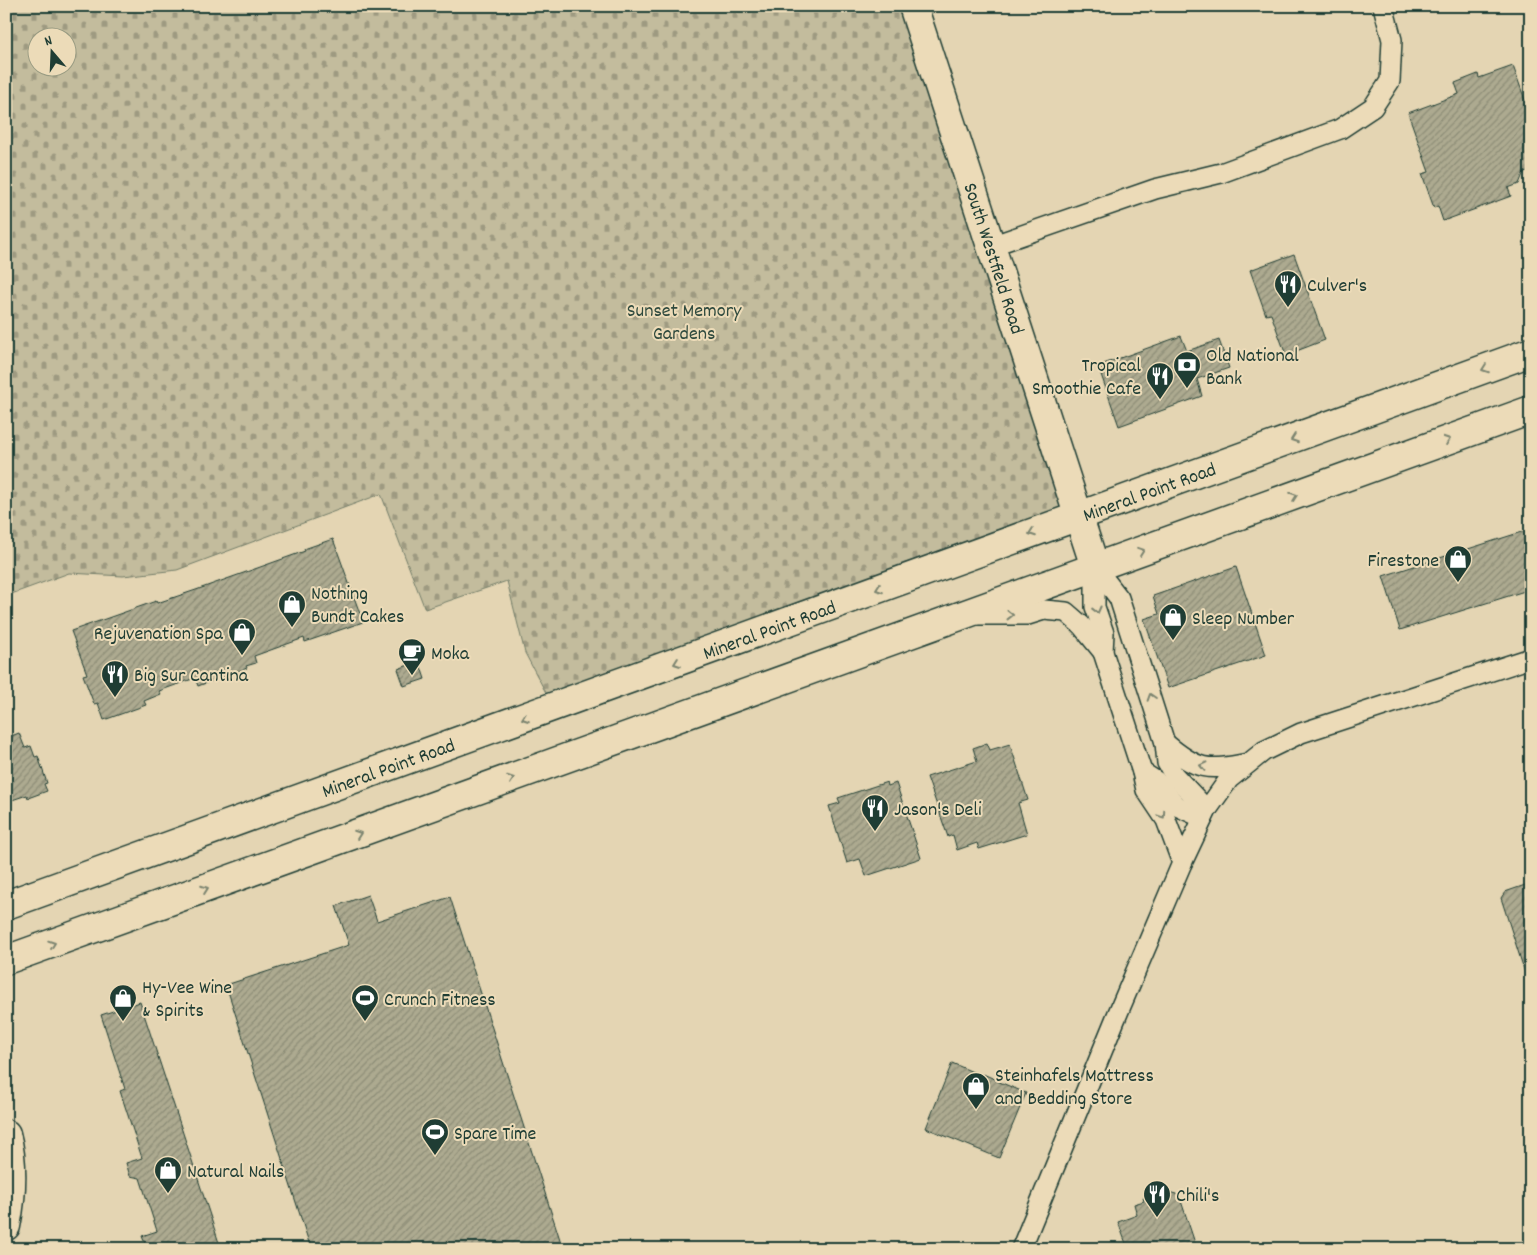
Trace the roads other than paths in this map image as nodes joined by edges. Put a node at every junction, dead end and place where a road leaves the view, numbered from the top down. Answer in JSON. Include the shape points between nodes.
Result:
{"nodes":[{"id":1,"x":914,"y":6,"type":"edge"},
{"id":2,"x":1383,"y":6,"type":"edge"},
{"id":3,"x":991,"y":246,"type":"junction"},
{"id":4,"x":1531,"y":352,"type":"edge"},
{"id":5,"x":1531,"y":410,"type":"edge"},
{"id":6,"x":1078,"y":517,"type":"junction"},
{"id":7,"x":1095,"y":567,"type":"junction"},
{"id":8,"x":962,"y":615,"type":"junction"},
{"id":9,"x":1104,"y":652,"type":"junction"},
{"id":10,"x":1531,"y":658,"type":"edge"},
{"id":11,"x":1165,"y":743,"type":"junction"},
{"id":12,"x":1248,"y":763,"type":"junction"},
{"id":13,"x":1142,"y":772,"type":"junction"},
{"id":14,"x":1205,"y":814,"type":"junction"},
{"id":15,"x":1182,"y":863,"type":"junction"},
{"id":16,"x":6,"y":905,"type":"edge"},
{"id":17,"x":6,"y":960,"type":"edge"},
{"id":18,"x":6,"y":1134,"type":"edge"},
{"id":19,"x":6,"y":1226,"type":"edge"},
{"id":20,"x":1021,"y":1249,"type":"edge"}],
"edges":[{"from":1,"to":3,"type":"main road","name":"South Westfield Road"},
{"from":2,"to":3,"type":"street","via":[[1392,40],[1390,82],[1373,107],[1340,129],[1220,174],[1155,189]]},
{"from":3,"to":6,"type":"main road","name":"South Westfield Road"},
{"from":4,"to":6,"type":"main road","name":"Mineral Point Road","one_way":true},
{"from":7,"to":5,"type":"main road","one_way":true},
{"from":6,"to":7,"type":"main road","name":"South Westfield Road"},
{"from":6,"to":16,"type":"main road","name":"Mineral Point Road","one_way":true},
{"from":7,"to":8,"type":"main road"},
{"from":7,"to":9,"type":"street","one_way":true,"via":[[1095,607],[1104,633]]},
{"from":11,"to":7,"type":"street","one_way":true,"via":[[1119,598]]},
{"from":8,"to":9,"type":"street","one_way":true,"via":[[1028,615],[1060,610],[1072,616]]},
{"from":17,"to":8,"type":"main road","one_way":true},
{"from":9,"to":13,"type":"street"},
{"from":10,"to":12,"type":"street","via":[[1301,733],[1269,748]]},
{"from":12,"to":11,"type":"street","one_way":true,"via":[[1205,768]]},
{"from":11,"to":14,"type":"street","via":[[1167,762],[1174,775]]},
{"from":12,"to":14,"type":"street","via":[[1230,780]]},
{"from":13,"to":14,"type":"street","via":[[1156,781],[1177,806]]},
{"from":13,"to":15,"type":"street","one_way":true,"via":[[1146,790],[1166,820]]},
{"from":14,"to":15,"type":"street"},
{"from":15,"to":20,"type":"street"},
{"from":18,"to":19,"type":"main road","via":[[11,1171]]}]}
